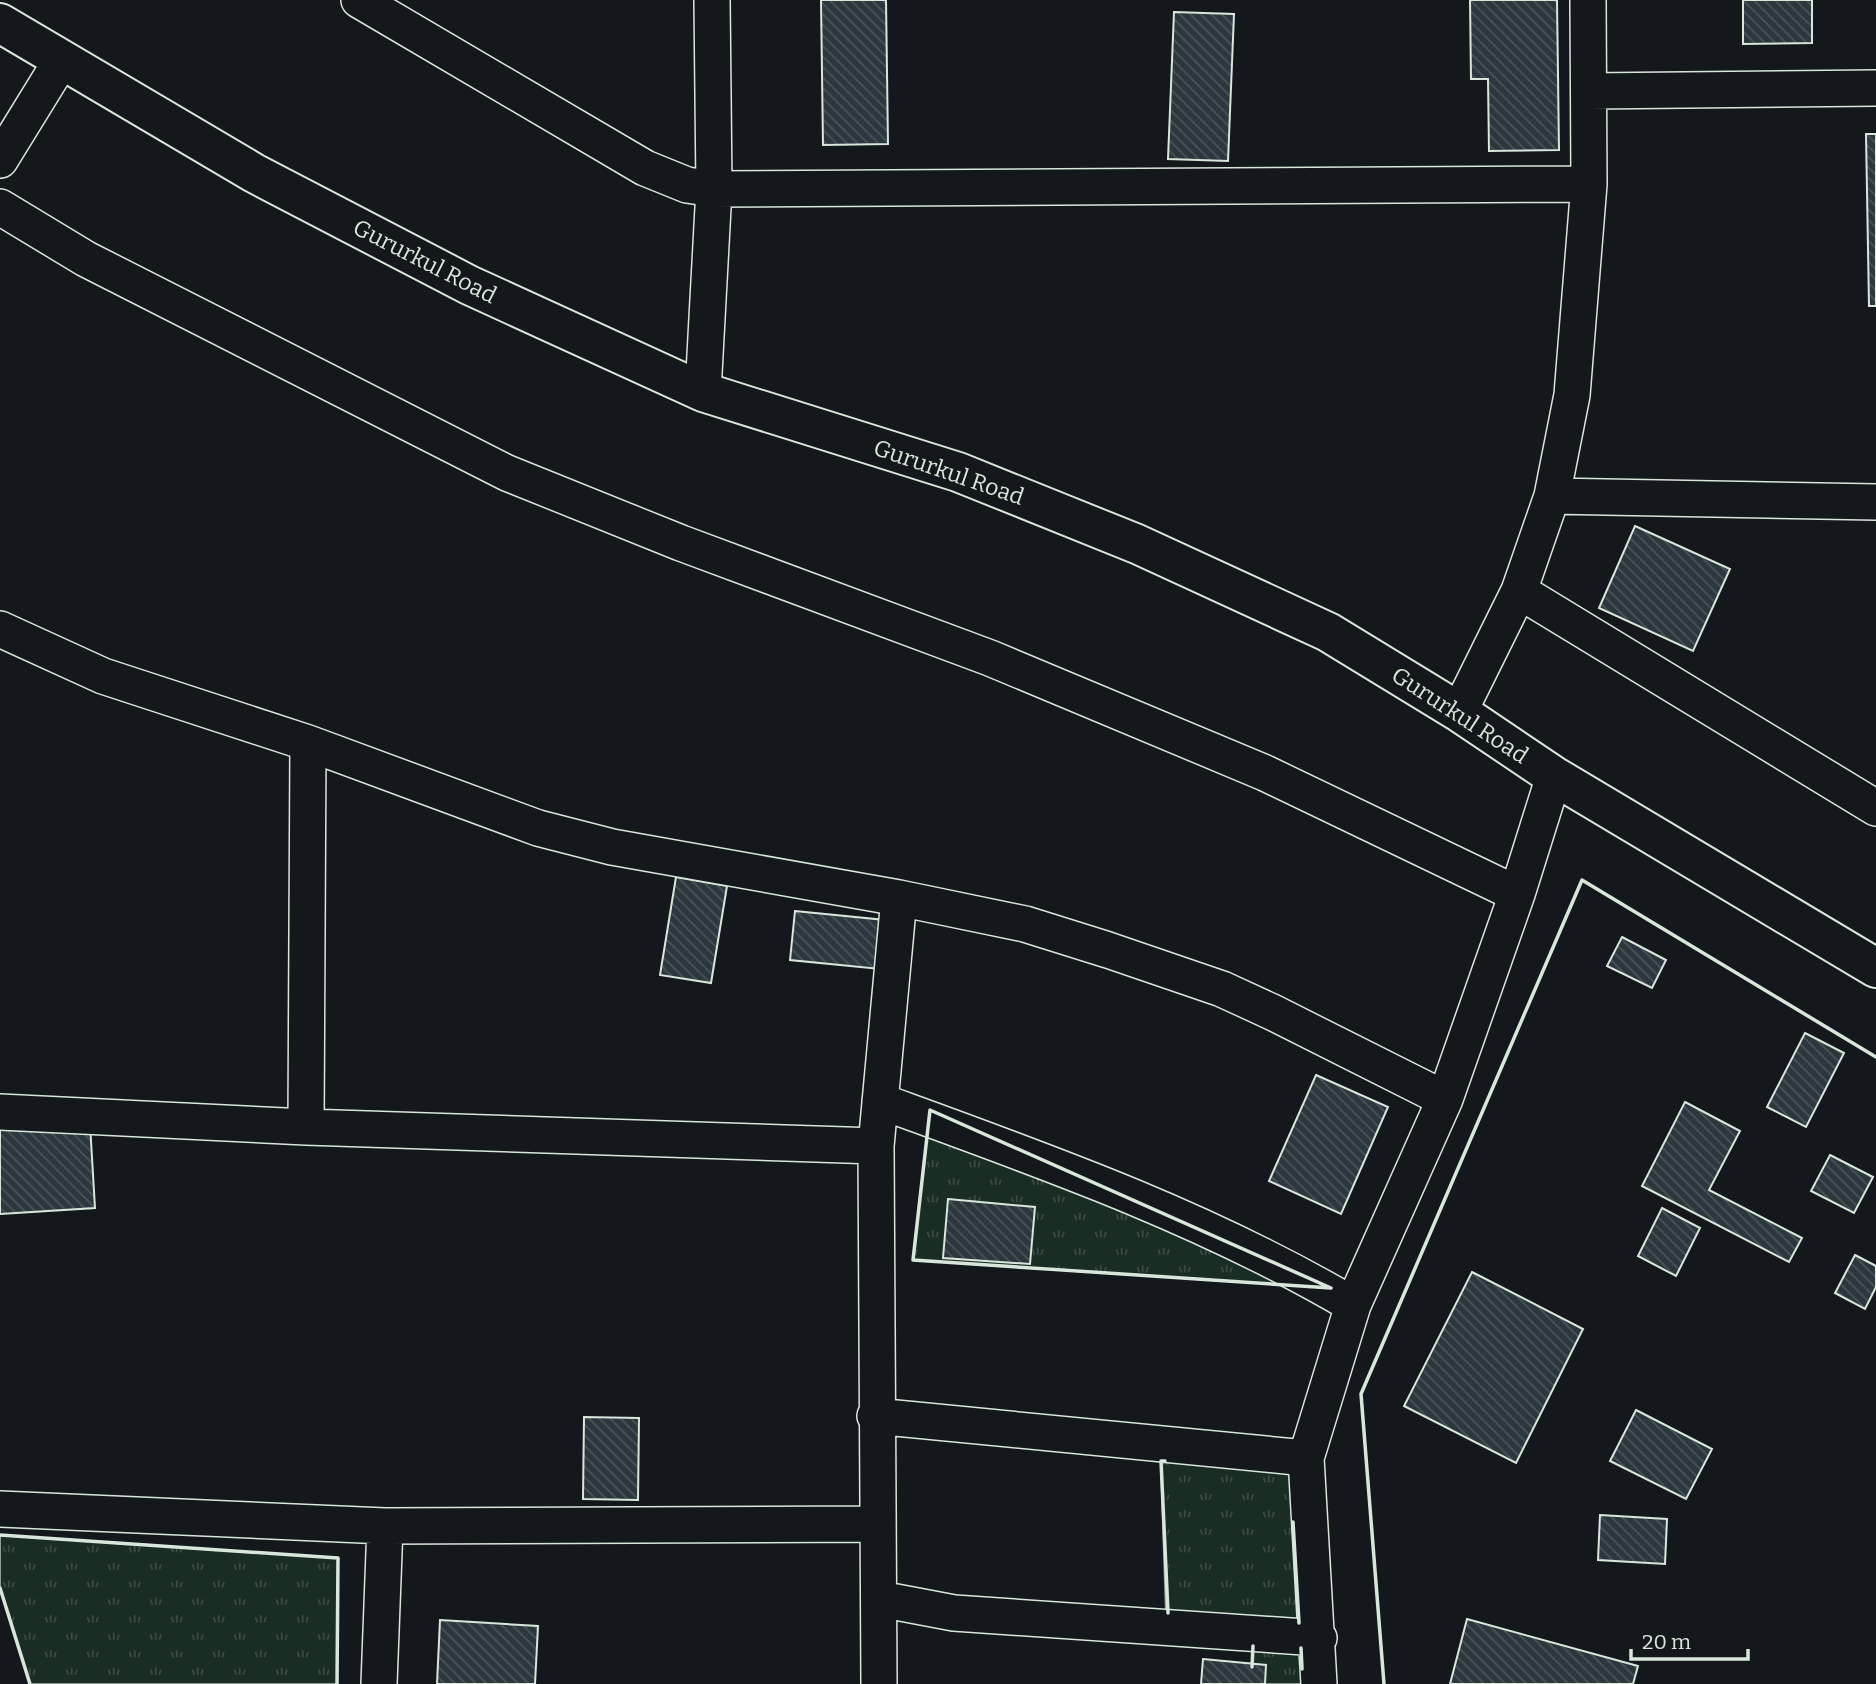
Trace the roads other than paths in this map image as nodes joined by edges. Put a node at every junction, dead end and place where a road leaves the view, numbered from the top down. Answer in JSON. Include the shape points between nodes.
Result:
{"nodes":[{"id":1,"x":359,"y":0,"type":"edge"},
{"id":2,"x":712,"y":0,"type":"edge"},
{"id":3,"x":1588,"y":0,"type":"edge"},
{"id":4,"x":0,"y":23,"type":"edge"},
{"id":5,"x":61,"y":61,"type":"junction"},
{"id":6,"x":1876,"y":88,"type":"edge"},
{"id":7,"x":1590,"y":91,"type":"junction"},
{"id":8,"x":0,"y":160,"type":"edge"},
{"id":9,"x":1588,"y":184,"type":"junction"},
{"id":10,"x":714,"y":189,"type":"junction"},
{"id":11,"x":0,"y":207,"type":"edge"},
{"id":12,"x":703,"y":392,"type":"junction"},
{"id":13,"x":1552,"y":496,"type":"junction"},
{"id":14,"x":1876,"y":502,"type":"edge"},
{"id":15,"x":1520,"y":591,"type":"junction"},
{"id":16,"x":0,"y":629,"type":"edge"},
{"id":17,"x":1460,"y":712,"type":"junction"},
{"id":18,"x":308,"y":743,"type":"junction"},
{"id":19,"x":1554,"y":776,"type":"junction"},
{"id":20,"x":1876,"y":808,"type":"edge"},
{"id":21,"x":1517,"y":894,"type":"junction"},
{"id":22,"x":899,"y":898,"type":"junction"},
{"id":23,"x":1876,"y":968,"type":"edge"},
{"id":24,"x":1445,"y":1099,"type":"junction"},
{"id":25,"x":880,"y":1101,"type":"junction"},
{"id":26,"x":0,"y":1112,"type":"edge"},
{"id":27,"x":306,"y":1128,"type":"junction"},
{"id":28,"x":876,"y":1146,"type":"junction"},
{"id":29,"x":1353,"y":1305,"type":"junction"},
{"id":30,"x":875,"y":1416,"type":"junction"},
{"id":31,"x":1307,"y":1458,"type":"junction"},
{"id":32,"x":0,"y":1509,"type":"edge"},
{"id":33,"x":876,"y":1524,"type":"junction"},
{"id":34,"x":386,"y":1526,"type":"junction"},
{"id":35,"x":880,"y":1599,"type":"junction"},
{"id":36,"x":1319,"y":1638,"type":"junction"},
{"id":37,"x":379,"y":1684,"type":"edge"},
{"id":38,"x":879,"y":1684,"type":"edge"},
{"id":39,"x":1319,"y":1684,"type":"edge"}],
"edges":[{"from":1,"to":10,"type":"street","via":[[645,168],[687,185]]},
{"from":2,"to":10,"type":"street"},
{"from":3,"to":7,"type":"street"},
{"from":4,"to":5,"type":"street","name":"Gururkul Road"},
{"from":5,"to":8,"type":"street"},
{"from":5,"to":12,"type":"street","name":"Gururkul Road","via":[[254,173],[457,279]]},
{"from":6,"to":7,"type":"street"},
{"from":7,"to":9,"type":"street"},
{"from":9,"to":10,"type":"street"},
{"from":9,"to":13,"type":"street","via":[[1572,395]]},
{"from":10,"to":12,"type":"street"},
{"from":11,"to":21,"type":"street","via":[[86,259],[508,473],[1003,663],[1265,773]]},
{"from":12,"to":17,"type":"street","name":"Gururkul Road","via":[[958,472],[1137,544],[1328,632]]},
{"from":13,"to":14,"type":"street"},
{"from":13,"to":15,"type":"street"},
{"from":15,"to":17,"type":"street"},
{"from":15,"to":20,"type":"street"},
{"from":16,"to":18,"type":"street","via":[[103,676]]},
{"from":17,"to":19,"type":"street","name":"Gururkul Road"},
{"from":18,"to":22,"type":"street","via":[[538,828],[612,848]]},
{"from":18,"to":27,"type":"street"},
{"from":19,"to":21,"type":"street"},
{"from":19,"to":23,"type":"street","name":"Gururkul Road"},
{"from":21,"to":24,"type":"street"},
{"from":22,"to":24,"type":"street","via":[[1025,924],[1222,989]]},
{"from":22,"to":25,"type":"street"},
{"from":24,"to":29,"type":"street"},
{"from":25,"to":28,"type":"street"},
{"from":25,"to":29,"type":"street","via":[[1100,1181],[1254,1249]]},
{"from":26,"to":27,"type":"street"},
{"from":27,"to":28,"type":"street"},
{"from":28,"to":30,"type":"street"},
{"from":29,"to":31,"type":"street"},
{"from":30,"to":31,"type":"street"},
{"from":30,"to":33,"type":"street"},
{"from":31,"to":36,"type":"street"},
{"from":32,"to":34,"type":"street"},
{"from":33,"to":34,"type":"street"},
{"from":33,"to":35,"type":"street"},
{"from":34,"to":37,"type":"street"},
{"from":35,"to":36,"type":"street","via":[[954,1613]]},
{"from":35,"to":38,"type":"street"},
{"from":36,"to":39,"type":"street"}]}
